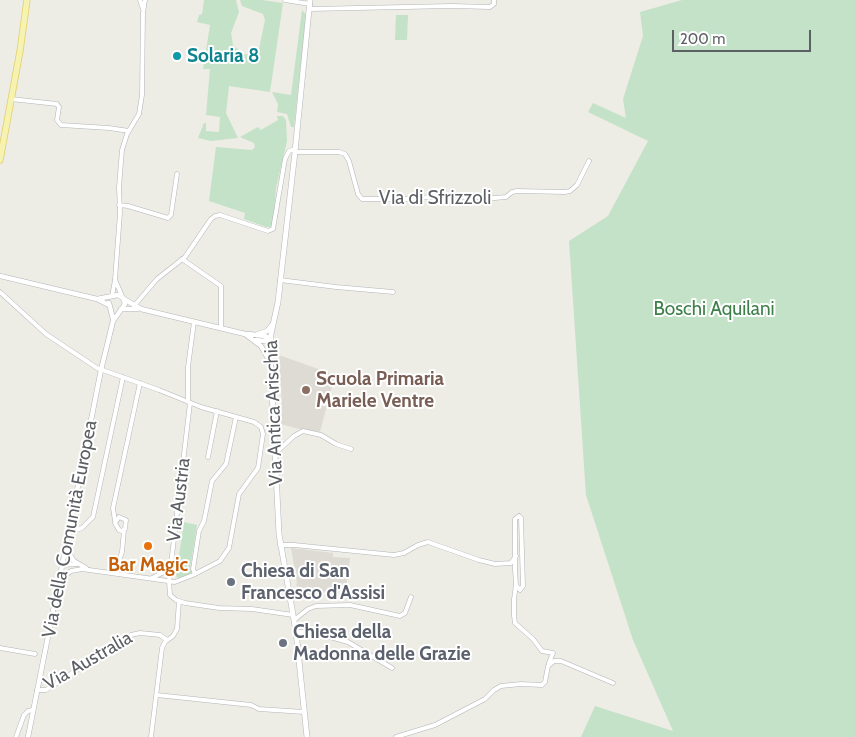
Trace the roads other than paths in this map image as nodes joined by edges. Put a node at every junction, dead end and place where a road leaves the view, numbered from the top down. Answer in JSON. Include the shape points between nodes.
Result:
{"nodes":[{"id":1,"x":27,"y":0,"type":"edge"},
{"id":2,"x":140,"y":0,"type":"edge"},
{"id":3,"x":145,"y":0,"type":"edge"},
{"id":4,"x":285,"y":0,"type":"edge"},
{"id":5,"x":494,"y":0,"type":"edge"},
{"id":6,"x":310,"y":5,"type":"edge"},
{"id":7,"x":143,"y":13,"type":"junction"},
{"id":8,"x":11,"y":99,"type":"junction"},
{"id":9,"x":129,"y":131,"type":"junction"},
{"id":10,"x":295,"y":151,"type":"junction"},
{"id":11,"x":0,"y":160,"type":"edge"},
{"id":12,"x":589,"y":161,"type":"dead end"},
{"id":13,"x":177,"y":174,"type":"dead end"},
{"id":14,"x":120,"y":205,"type":"junction"},
{"id":15,"x":182,"y":260,"type":"junction"},
{"id":16,"x":0,"y":275,"type":"edge"},
{"id":17,"x":115,"y":280,"type":"junction"},
{"id":18,"x":280,"y":280,"type":"junction"},
{"id":19,"x":0,"y":292,"type":"edge"},
{"id":20,"x":393,"y":292,"type":"dead end"},
{"id":21,"x":112,"y":296,"type":"junction"},
{"id":22,"x":123,"y":297,"type":"junction"},
{"id":23,"x":97,"y":299,"type":"junction"},
{"id":24,"x":110,"y":306,"type":"junction"},
{"id":25,"x":134,"y":308,"type":"junction"},
{"id":26,"x":120,"y":310,"type":"junction"},
{"id":27,"x":114,"y":321,"type":"junction"},
{"id":28,"x":194,"y":322,"type":"junction"},
{"id":29,"x":273,"y":324,"type":"junction"},
{"id":30,"x":221,"y":328,"type":"junction"},
{"id":31,"x":254,"y":337,"type":"junction"},
{"id":32,"x":270,"y":339,"type":"junction"},
{"id":33,"x":271,"y":363,"type":"junction"},
{"id":34,"x":102,"y":370,"type":"junction"},
{"id":35,"x":123,"y":377,"type":"junction"},
{"id":36,"x":140,"y":383,"type":"junction"},
{"id":37,"x":189,"y":403,"type":"junction"},
{"id":38,"x":217,"y":411,"type":"junction"},
{"id":39,"x":236,"y":417,"type":"junction"},
{"id":40,"x":263,"y":434,"type":"junction"},
{"id":41,"x":274,"y":434,"type":"junction"},
{"id":42,"x":263,"y":442,"type":"junction"},
{"id":43,"x":274,"y":442,"type":"junction"},
{"id":44,"x":350,"y":448,"type":"dead end"},
{"id":45,"x":275,"y":452,"type":"junction"},
{"id":46,"x":208,"y":457,"type":"dead end"},
{"id":47,"x":115,"y":521,"type":"junction"},
{"id":48,"x":70,"y":528,"type":"junction"},
{"id":49,"x":119,"y":530,"type":"junction"},
{"id":50,"x":124,"y":530,"type":"junction"},
{"id":51,"x":123,"y":538,"type":"junction"},
{"id":52,"x":67,"y":541,"type":"junction"},
{"id":53,"x":280,"y":545,"type":"junction"},
{"id":54,"x":516,"y":556,"type":"junction"},
{"id":55,"x":79,"y":564,"type":"junction"},
{"id":56,"x":503,"y":564,"type":"junction"},
{"id":57,"x":62,"y":565,"type":"junction"},
{"id":58,"x":171,"y":565,"type":"junction"},
{"id":59,"x":88,"y":569,"type":"junction"},
{"id":60,"x":77,"y":570,"type":"junction"},
{"id":61,"x":115,"y":573,"type":"junction"},
{"id":62,"x":195,"y":574,"type":"junction"},
{"id":63,"x":515,"y":575,"type":"junction"},
{"id":64,"x":150,"y":578,"type":"junction"},
{"id":65,"x":60,"y":580,"type":"junction"},
{"id":66,"x":169,"y":581,"type":"junction"},
{"id":67,"x":516,"y":585,"type":"junction"},
{"id":68,"x":520,"y":590,"type":"junction"},
{"id":69,"x":411,"y":597,"type":"dead end"},
{"id":70,"x":514,"y":599,"type":"junction"},
{"id":71,"x":179,"y":601,"type":"junction"},
{"id":72,"x":294,"y":618,"type":"junction"},
{"id":73,"x":296,"y":632,"type":"junction"},
{"id":74,"x":167,"y":640,"type":"junction"},
{"id":75,"x":0,"y":648,"type":"edge"},
{"id":76,"x":35,"y":654,"type":"dead end"},
{"id":77,"x":550,"y":664,"type":"junction"},
{"id":78,"x":392,"y":668,"type":"dead end"},
{"id":79,"x":613,"y":683,"type":"dead end"},
{"id":80,"x":37,"y":690,"type":"junction"},
{"id":81,"x":157,"y":695,"type":"junction"},
{"id":82,"x":33,"y":710,"type":"junction"},
{"id":83,"x":304,"y":712,"type":"junction"},
{"id":84,"x":16,"y":737,"type":"edge"},
{"id":85,"x":28,"y":737,"type":"edge"},
{"id":86,"x":151,"y":737,"type":"edge"},
{"id":87,"x":307,"y":737,"type":"edge"},
{"id":88,"x":396,"y":737,"type":"edge"}],
"edges":[{"from":1,"to":8,"type":"main road"},
{"from":2,"to":7,"type":"street"},
{"from":3,"to":7,"type":"street"},
{"from":4,"to":6,"type":"street"},
{"from":5,"to":6,"type":"street","via":[[490,7]]},
{"from":6,"to":10,"type":"main road","name":"Via Antica Arischia"},
{"from":7,"to":9,"type":"street","via":[[142,102]]},
{"from":8,"to":9,"type":"street","via":[[57,104],[57,120],[61,125]]},
{"from":8,"to":11,"type":"main road"},
{"from":9,"to":14,"type":"street","via":[[122,150]]},
{"from":10,"to":12,"type":"street","name":"Via di Sfrizzoli","via":[[345,154],[362,199],[495,198],[506,197],[517,190],[565,192],[577,185]]},
{"from":10,"to":15,"type":"street","via":[[289,151],[285,159],[273,229],[268,231],[217,215]]},
{"from":10,"to":18,"type":"main road","name":"Via Antica Arischia"},
{"from":13,"to":14,"type":"street","via":[[168,218]]},
{"from":14,"to":17,"type":"street"},
{"from":15,"to":25,"type":"street","via":[[157,279]]},
{"from":15,"to":30,"type":"street","via":[[221,286]]},
{"from":16,"to":23,"type":"street"},
{"from":17,"to":21,"type":"street"},
{"from":17,"to":22,"type":"street"},
{"from":18,"to":20,"type":"street"},
{"from":18,"to":29,"type":"main road","name":"Via Antica Arischia"},
{"from":19,"to":34,"type":"street","via":[[46,334]]},
{"from":21,"to":22,"type":"street"},
{"from":21,"to":23,"type":"street"},
{"from":21,"to":24,"type":"street"},
{"from":22,"to":25,"type":"street"},
{"from":22,"to":26,"type":"street","via":[[125,304]]},
{"from":23,"to":24,"type":"street"},
{"from":24,"to":26,"type":"street"},
{"from":24,"to":27,"type":"street","name":"Via della Comunità Europea"},
{"from":25,"to":26,"type":"street"},
{"from":25,"to":28,"type":"street"},
{"from":26,"to":27,"type":"street","name":"Via della Comunità Europea"},
{"from":27,"to":34,"type":"street","name":"Via della Comunità Europea"},
{"from":28,"to":30,"type":"street"},
{"from":28,"to":37,"type":"street","name":"Via Austria","via":[[188,367]]},
{"from":29,"to":31,"type":"street"},
{"from":29,"to":32,"type":"main road","name":"Via Antica Arischia"},
{"from":30,"to":31,"type":"street"},
{"from":31,"to":32,"type":"street","via":[[260,341]]},
{"from":31,"to":33,"type":"street"},
{"from":32,"to":33,"type":"main road","name":"Via Antica Arischia"},
{"from":33,"to":41,"type":"main road","name":"Via Antica Arischia"},
{"from":34,"to":35,"type":"street"},
{"from":34,"to":48,"type":"street","name":"Via della Comunità Europea"},
{"from":35,"to":36,"type":"street"},
{"from":35,"to":48,"type":"street","via":[[93,517],[82,528]]},
{"from":36,"to":37,"type":"street"},
{"from":36,"to":47,"type":"street","via":[[113,508]]},
{"from":37,"to":38,"type":"street"},
{"from":37,"to":58,"type":"street","name":"Via Austria"},
{"from":38,"to":39,"type":"street"},
{"from":38,"to":46,"type":"street"},
{"from":39,"to":40,"type":"street","via":[[257,424]]},
{"from":39,"to":62,"type":"street","via":[[226,464],[212,481],[199,531]]},
{"from":40,"to":41,"type":"street"},
{"from":40,"to":42,"type":"street"},
{"from":41,"to":43,"type":"main road","name":"Via Antica Arischia"},
{"from":42,"to":43,"type":"street"},
{"from":42,"to":62,"type":"street","via":[[257,470],[240,494],[227,552],[220,561]]},
{"from":43,"to":45,"type":"main road","name":"Via Antica Arischia"},
{"from":44,"to":45,"type":"street","via":[[303,431]]},
{"from":45,"to":53,"type":"main road","name":"Via Antica Arischia"},
{"from":47,"to":49,"type":"street"},
{"from":47,"to":50,"type":"street","via":[[119,517],[126,519]]},
{"from":48,"to":52,"type":"street","name":"Via della Comunità Europea"},
{"from":49,"to":50,"type":"street"},
{"from":49,"to":51,"type":"street"},
{"from":50,"to":51,"type":"street"},
{"from":51,"to":61,"type":"street"},
{"from":52,"to":55,"type":"street","via":[[72,557]]},
{"from":52,"to":57,"type":"street","name":"Via della Comunità Europea"},
{"from":53,"to":56,"type":"street","via":[[394,556],[428,542],[479,560]]},
{"from":53,"to":72,"type":"main road","name":"Via Antica Arischia"},
{"from":54,"to":56,"type":"street","via":[[511,563]]},
{"from":54,"to":63,"type":"street"},
{"from":54,"to":68,"type":"street","via":[[515,519],[519,516],[523,586]]},
{"from":55,"to":57,"type":"street"},
{"from":55,"to":59,"type":"street"},
{"from":56,"to":63,"type":"street"},
{"from":57,"to":60,"type":"street"},
{"from":57,"to":65,"type":"street","name":"Via della Comunità Europea"},
{"from":58,"to":64,"type":"street"},
{"from":58,"to":66,"type":"street","name":"Via Austria"},
{"from":59,"to":60,"type":"street"},
{"from":59,"to":61,"type":"street"},
{"from":60,"to":65,"type":"street"},
{"from":61,"to":64,"type":"street"},
{"from":62,"to":66,"type":"street"},
{"from":63,"to":67,"type":"street"},
{"from":64,"to":66,"type":"street"},
{"from":65,"to":80,"type":"street","name":"Via della Comunità Europea"},
{"from":66,"to":71,"type":"street","name":"Via Austria","via":[[171,596]]},
{"from":67,"to":68,"type":"street"},
{"from":67,"to":70,"type":"street"},
{"from":68,"to":70,"type":"street"},
{"from":69,"to":72,"type":"street","via":[[405,613],[400,616],[341,605],[312,607]]},
{"from":70,"to":77,"type":"street","via":[[515,623],[533,638],[540,649],[553,653]]},
{"from":71,"to":72,"type":"street"},
{"from":71,"to":74,"type":"street","via":[[177,629]]},
{"from":72,"to":73,"type":"main road","name":"Via Antica Arischia"},
{"from":73,"to":78,"type":"street","via":[[312,632],[348,642]]},
{"from":73,"to":83,"type":"main road","name":"Via Antica Arischia"},
{"from":74,"to":80,"type":"street","name":"Via Australia","via":[[160,635],[130,635],[46,690]]},
{"from":74,"to":81,"type":"street","via":[[162,648]]},
{"from":75,"to":76,"type":"street"},
{"from":77,"to":79,"type":"street","via":[[561,661]]},
{"from":77,"to":88,"type":"street","via":[[546,682],[542,685],[501,686],[486,699],[435,725]]},
{"from":80,"to":82,"type":"street","name":"Via della Comunità Europea"},
{"from":81,"to":83,"type":"street"},
{"from":81,"to":86,"type":"street"},
{"from":82,"to":84,"type":"street","via":[[24,715]]},
{"from":82,"to":85,"type":"street","name":"Via della Comunità Europea"},
{"from":83,"to":87,"type":"main road","name":"Via Antica Arischia"}]}
